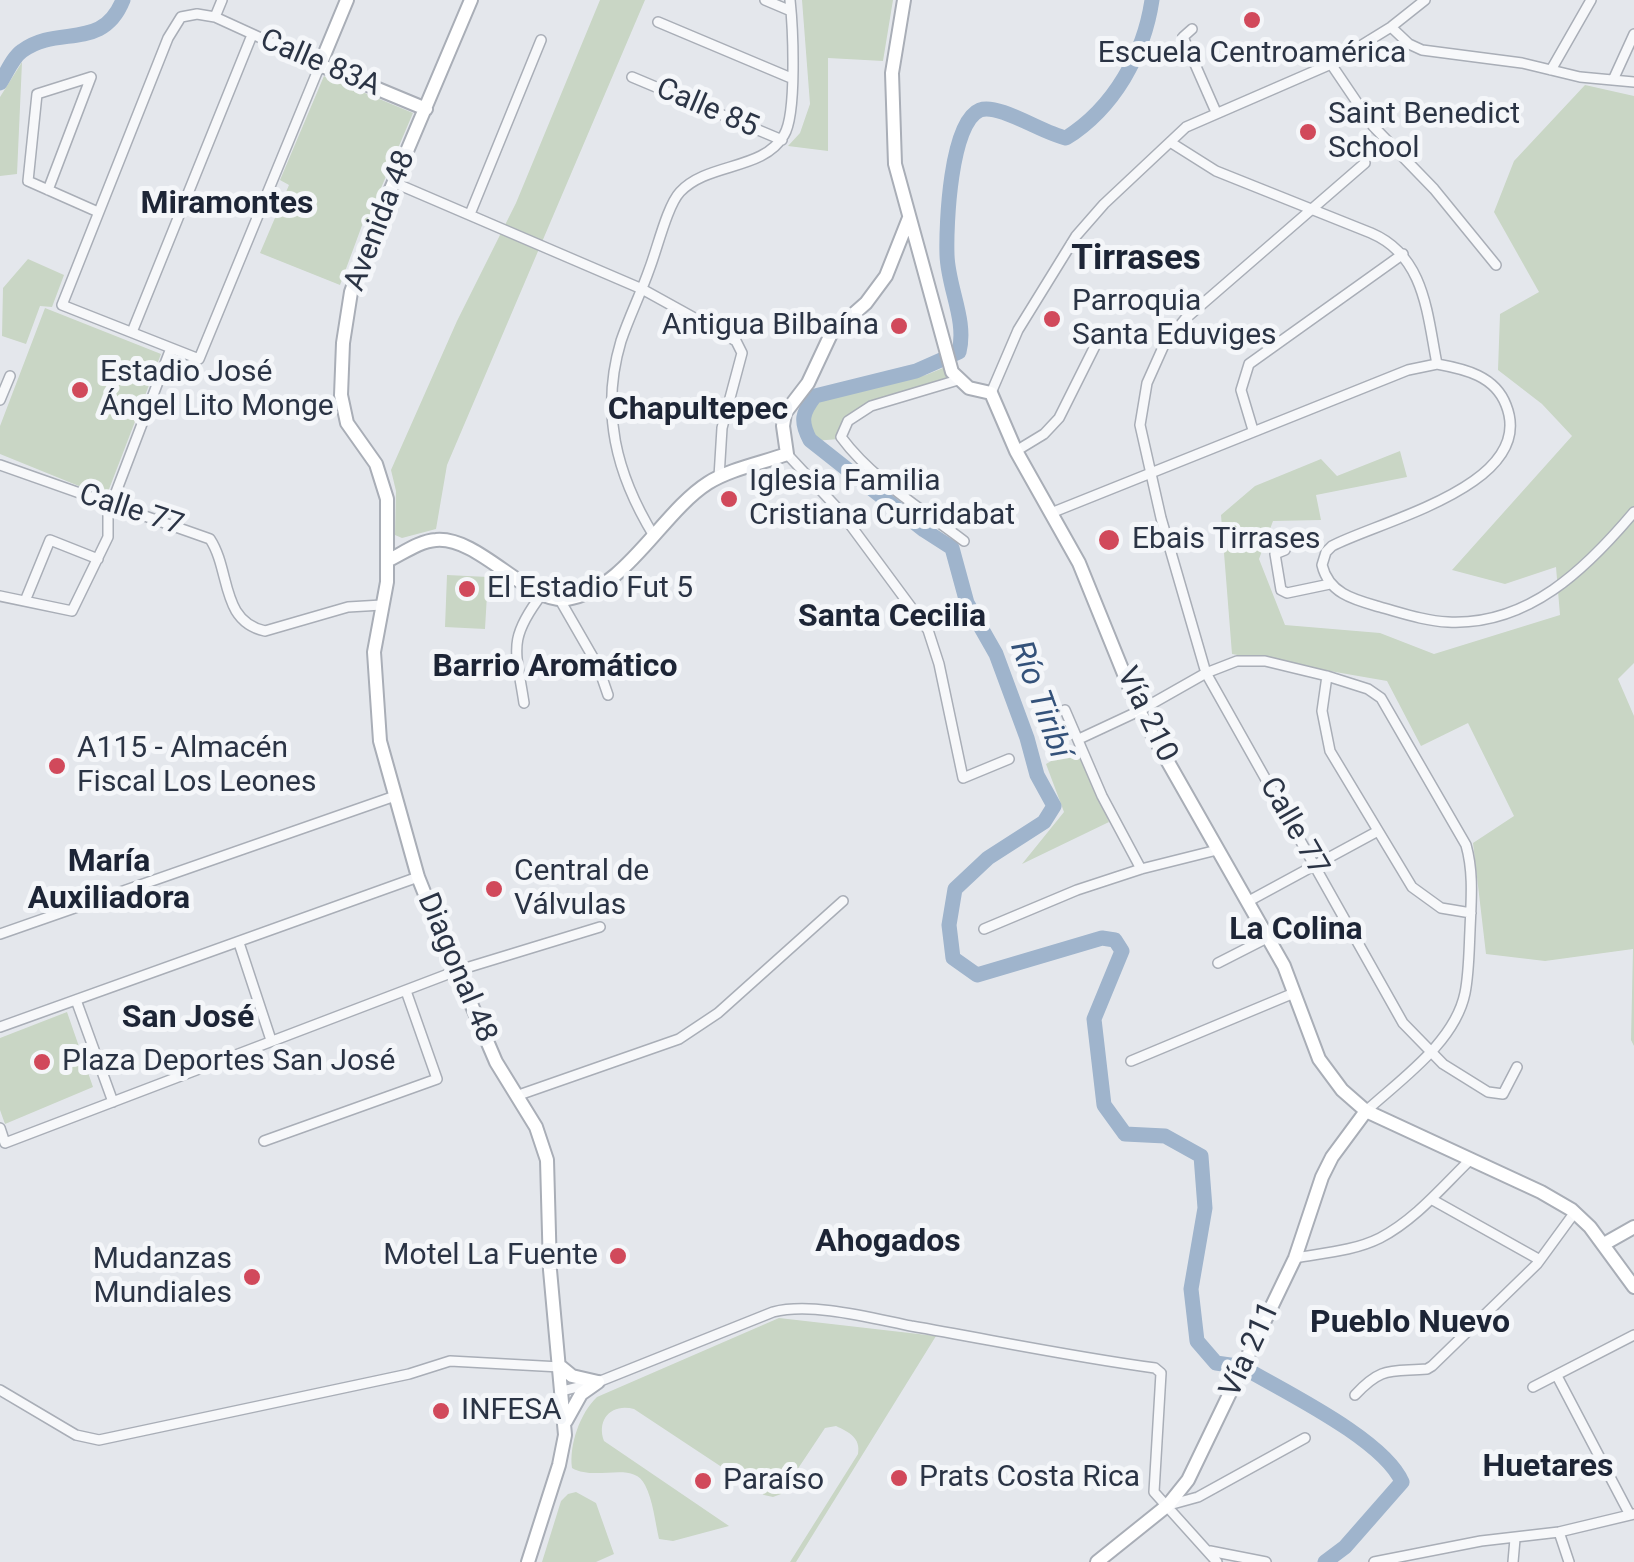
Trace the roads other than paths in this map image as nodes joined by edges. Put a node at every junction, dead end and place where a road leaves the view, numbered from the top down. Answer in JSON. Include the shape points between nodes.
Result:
{"nodes":[{"id":1,"x":222,"y":0,"type":"edge"},
{"id":2,"x":347,"y":0,"type":"edge"},
{"id":3,"x":765,"y":0,"type":"edge"},
{"id":4,"x":904,"y":0,"type":"edge"},
{"id":5,"x":1425,"y":0,"type":"edge"},
{"id":6,"x":1590,"y":0,"type":"edge"},
{"id":7,"x":466,"y":2,"type":"edge"},
{"id":8,"x":791,"y":5,"type":"edge"},
{"id":9,"x":214,"y":17,"type":"junction"},
{"id":10,"x":658,"y":22,"type":"dead end"},
{"id":11,"x":1392,"y":27,"type":"junction"},
{"id":12,"x":1192,"y":29,"type":"dead end"},
{"id":13,"x":1634,"y":34,"type":"edge"},
{"id":14,"x":252,"y":35,"type":"junction"},
{"id":15,"x":541,"y":40,"type":"dead end"},
{"id":16,"x":1331,"y":64,"type":"junction"},
{"id":17,"x":320,"y":65,"type":"junction"},
{"id":18,"x":1551,"y":70,"type":"junction"},
{"id":19,"x":632,"y":77,"type":"dead end"},
{"id":20,"x":791,"y":78,"type":"junction"},
{"id":21,"x":1613,"y":80,"type":"junction"},
{"id":22,"x":1634,"y":82,"type":"edge"},
{"id":23,"x":426,"y":109,"type":"junction"},
{"id":24,"x":1216,"y":112,"type":"junction"},
{"id":25,"x":782,"y":140,"type":"junction"},
{"id":26,"x":1170,"y":142,"type":"junction"},
{"id":27,"x":1365,"y":164,"type":"dead end"},
{"id":28,"x":395,"y":183,"type":"junction"},
{"id":29,"x":48,"y":190,"type":"junction"},
{"id":30,"x":1311,"y":210,"type":"junction"},
{"id":31,"x":98,"y":212,"type":"junction"},
{"id":32,"x":470,"y":214,"type":"junction"},
{"id":33,"x":909,"y":218,"type":"junction"},
{"id":34,"x":1403,"y":254,"type":"junction"},
{"id":35,"x":1496,"y":265,"type":"dead end"},
{"id":36,"x":642,"y":290,"type":"junction"},
{"id":37,"x":132,"y":332,"type":"junction"},
{"id":38,"x":1098,"y":342,"type":"dead end"},
{"id":39,"x":170,"y":348,"type":"junction"},
{"id":40,"x":1437,"y":364,"type":"junction"},
{"id":41,"x":10,"y":376,"type":"dead end"},
{"id":42,"x":955,"y":376,"type":"junction"},
{"id":43,"x":991,"y":393,"type":"junction"},
{"id":44,"x":0,"y":400,"type":"edge"},
{"id":45,"x":1253,"y":430,"type":"junction"},
{"id":46,"x":1016,"y":452,"type":"junction"},
{"id":47,"x":787,"y":454,"type":"junction"},
{"id":48,"x":0,"y":465,"type":"edge"},
{"id":49,"x":1152,"y":474,"type":"junction"},
{"id":50,"x":718,"y":478,"type":"junction"},
{"id":51,"x":110,"y":506,"type":"junction"},
{"id":52,"x":1634,"y":512,"type":"edge"},
{"id":53,"x":1052,"y":513,"type":"junction"},
{"id":54,"x":654,"y":536,"type":"junction"},
{"id":55,"x":388,"y":538,"type":"junction"},
{"id":56,"x":964,"y":540,"type":"dead end"},
{"id":57,"x":1284,"y":550,"type":"dead end"},
{"id":58,"x":408,"y":551,"type":"junction"},
{"id":59,"x":98,"y":559,"type":"junction"},
{"id":60,"x":387,"y":561,"type":"junction"},
{"id":61,"x":386,"y":582,"type":"junction"},
{"id":62,"x":1330,"y":584,"type":"junction"},
{"id":63,"x":542,"y":594,"type":"junction"},
{"id":64,"x":0,"y":596,"type":"edge"},
{"id":65,"x":560,"y":600,"type":"junction"},
{"id":66,"x":25,"y":601,"type":"junction"},
{"id":67,"x":382,"y":605,"type":"junction"},
{"id":68,"x":1206,"y":674,"type":"junction"},
{"id":69,"x":1328,"y":676,"type":"junction"},
{"id":70,"x":608,"y":695,"type":"dead end"},
{"id":71,"x":524,"y":703,"type":"dead end"},
{"id":72,"x":1065,"y":710,"type":"dead end"},
{"id":73,"x":1140,"y":711,"type":"junction"},
{"id":74,"x":1079,"y":739,"type":"junction"},
{"id":75,"x":1009,"y":759,"type":"dead end"},
{"id":76,"x":395,"y":796,"type":"junction"},
{"id":77,"x":1378,"y":831,"type":"junction"},
{"id":78,"x":1217,"y":850,"type":"junction"},
{"id":79,"x":1316,"y":866,"type":"junction"},
{"id":80,"x":1141,"y":869,"type":"junction"},
{"id":81,"x":418,"y":877,"type":"junction"},
{"id":82,"x":844,"y":900,"type":"dead end"},
{"id":83,"x":1247,"y":902,"type":"junction"},
{"id":84,"x":1471,"y":914,"type":"junction"},
{"id":85,"x":600,"y":927,"type":"dead end"},
{"id":86,"x":984,"y":930,"type":"dead end"},
{"id":87,"x":0,"y":934,"type":"edge"},
{"id":88,"x":1269,"y":937,"type":"junction"},
{"id":89,"x":238,"y":944,"type":"junction"},
{"id":90,"x":1218,"y":962,"type":"dead end"},
{"id":91,"x":456,"y":971,"type":"junction"},
{"id":92,"x":406,"y":992,"type":"junction"},
{"id":93,"x":1294,"y":992,"type":"junction"},
{"id":94,"x":76,"y":1000,"type":"junction"},
{"id":95,"x":0,"y":1027,"type":"edge"},
{"id":96,"x":271,"y":1040,"type":"junction"},
{"id":97,"x":1429,"y":1053,"type":"junction"},
{"id":98,"x":1130,"y":1061,"type":"dead end"},
{"id":99,"x":1517,"y":1067,"type":"dead end"},
{"id":100,"x":516,"y":1096,"type":"junction"},
{"id":101,"x":112,"y":1102,"type":"junction"},
{"id":102,"x":1366,"y":1111,"type":"junction"},
{"id":103,"x":0,"y":1128,"type":"edge"},
{"id":104,"x":264,"y":1141,"type":"dead end"},
{"id":105,"x":1470,"y":1160,"type":"junction"},
{"id":106,"x":1431,"y":1199,"type":"junction"},
{"id":107,"x":1575,"y":1212,"type":"junction"},
{"id":108,"x":1634,"y":1228,"type":"edge"},
{"id":109,"x":1604,"y":1244,"type":"junction"},
{"id":110,"x":1295,"y":1258,"type":"junction"},
{"id":111,"x":1540,"y":1260,"type":"junction"},
{"id":112,"x":1634,"y":1287,"type":"edge"},
{"id":113,"x":1634,"y":1336,"type":"edge"},
{"id":114,"x":561,"y":1367,"type":"junction"},
{"id":115,"x":1557,"y":1376,"type":"junction"},
{"id":116,"x":598,"y":1382,"type":"junction"},
{"id":117,"x":1533,"y":1388,"type":"dead end"},
{"id":118,"x":0,"y":1390,"type":"edge"},
{"id":119,"x":562,"y":1390,"type":"junction"},
{"id":120,"x":1355,"y":1395,"type":"dead end"},
{"id":121,"x":565,"y":1423,"type":"junction"},
{"id":122,"x":1305,"y":1438,"type":"dead end"},
{"id":123,"x":1168,"y":1505,"type":"junction"},
{"id":124,"x":1632,"y":1515,"type":"edge"},
{"id":125,"x":1560,"y":1532,"type":"junction"},
{"id":126,"x":1515,"y":1539,"type":"junction"},
{"id":127,"x":1208,"y":1550,"type":"junction"},
{"id":128,"x":528,"y":1562,"type":"edge"},
{"id":129,"x":1097,"y":1562,"type":"edge"},
{"id":130,"x":1218,"y":1562,"type":"edge"},
{"id":131,"x":1266,"y":1562,"type":"edge"},
{"id":132,"x":1374,"y":1562,"type":"edge"},
{"id":133,"x":1513,"y":1562,"type":"edge"},
{"id":134,"x":1569,"y":1562,"type":"edge"}],
"edges":[{"from":1,"to":9,"type":"street"},
{"from":2,"to":17,"type":"street"},
{"from":3,"to":8,"type":"street"},
{"from":4,"to":33,"type":"street","via":[[890,109]]},
{"from":5,"to":11,"type":"street"},
{"from":6,"to":18,"type":"street"},
{"from":7,"to":23,"type":"street","name":"Avenida 48"},
{"from":8,"to":20,"type":"street"},
{"from":9,"to":14,"type":"street","name":"Calle 83A"},
{"from":9,"to":31,"type":"street","via":[[181,17],[174,28]]},
{"from":10,"to":20,"type":"street"},
{"from":11,"to":16,"type":"street"},
{"from":11,"to":18,"type":"street","via":[[1422,50]]},
{"from":12,"to":24,"type":"street","via":[[1184,38]]},
{"from":13,"to":21,"type":"street"},
{"from":14,"to":17,"type":"street","name":"Calle 83A"},
{"from":14,"to":37,"type":"street"},
{"from":15,"to":32,"type":"street"},
{"from":16,"to":24,"type":"street"},
{"from":16,"to":35,"type":"street","via":[[1373,126]]},
{"from":17,"to":23,"type":"street","name":"Calle 83A"},
{"from":17,"to":39,"type":"street","via":[[199,359]]},
{"from":18,"to":21,"type":"street"},
{"from":19,"to":25,"type":"street","name":"Calle 85"},
{"from":20,"to":25,"type":"street","via":[[793,103]]},
{"from":21,"to":22,"type":"street"},
{"from":23,"to":28,"type":"street","name":"Avenida 48"},
{"from":24,"to":26,"type":"street"},
{"from":25,"to":36,"type":"street","via":[[763,156],[702,175],[678,194]]},
{"from":26,"to":30,"type":"street","via":[[1216,171]]},
{"from":26,"to":43,"type":"street","via":[[1076,236],[1018,330]]},
{"from":27,"to":30,"type":"street","name":"Calle 77"},
{"from":28,"to":32,"type":"street"},
{"from":28,"to":55,"type":"street","name":"Avenida 48","via":[[352,292],[341,395],[351,432],[383,478]]},
{"from":29,"to":29,"type":"street","via":[[90,77],[37,94],[28,181]]},
{"from":29,"to":31,"type":"street"},
{"from":30,"to":34,"type":"street","via":[[1383,238]]},
{"from":30,"to":49,"type":"street","name":"Calle 77","via":[[1212,293],[1164,345],[1142,403],[1140,425]]},
{"from":31,"to":37,"type":"street","via":[[62,305]]},
{"from":32,"to":36,"type":"street"},
{"from":33,"to":42,"type":"street"},
{"from":33,"to":47,"type":"street","via":[[886,276],[831,334],[808,384],[785,413]]},
{"from":34,"to":40,"type":"street","via":[[1421,284]]},
{"from":34,"to":45,"type":"street","via":[[1248,364],[1241,390]]},
{"from":36,"to":50,"type":"street","via":[[736,341],[742,354],[722,428]]},
{"from":36,"to":54,"type":"street","via":[[622,339],[610,406],[617,459]]},
{"from":37,"to":39,"type":"street"},
{"from":38,"to":46,"type":"street","via":[[1059,418]]},
{"from":39,"to":51,"type":"street"},
{"from":40,"to":45,"type":"street"},
{"from":40,"to":62,"type":"street","via":[[1474,372],[1506,402],[1509,426],[1498,457],[1464,490],[1332,546],[1322,565]]},
{"from":41,"to":44,"type":"street"},
{"from":42,"to":43,"type":"street"},
{"from":42,"to":56,"type":"street","via":[[871,406],[841,436],[891,486]]},
{"from":43,"to":46,"type":"street","name":"Vía 210"},
{"from":45,"to":49,"type":"street"},
{"from":46,"to":53,"type":"street","name":"Vía 210"},
{"from":47,"to":50,"type":"street"},
{"from":47,"to":75,"type":"street","via":[[833,503],[928,630],[962,778]]},
{"from":48,"to":51,"type":"street","name":"Calle 77"},
{"from":49,"to":53,"type":"street"},
{"from":49,"to":68,"type":"street","name":"Calle 77"},
{"from":50,"to":54,"type":"street"},
{"from":51,"to":59,"type":"street"},
{"from":51,"to":67,"type":"street","name":"Calle 77","via":[[210,539],[233,608],[252,628],[266,631],[348,607]]},
{"from":52,"to":62,"type":"street","via":[[1559,586],[1502,616],[1432,620],[1352,598]]},
{"from":53,"to":73,"type":"street","name":"Vía 210"},
{"from":54,"to":65,"type":"street","via":[[595,588]]},
{"from":55,"to":58,"type":"street"},
{"from":55,"to":60,"type":"street","name":"Avenida 48"},
{"from":57,"to":62,"type":"street","via":[[1275,554],[1281,590]]},
{"from":58,"to":60,"type":"street"},
{"from":58,"to":61,"type":"street"},
{"from":58,"to":63,"type":"street","via":[[436,540],[455,543]]},
{"from":59,"to":66,"type":"street","via":[[72,611]]},
{"from":59,"to":66,"type":"street","via":[[50,540]]},
{"from":60,"to":61,"type":"street","name":"Diagonal 48"},
{"from":61,"to":67,"type":"street","name":"Diagonal 48"},
{"from":63,"to":65,"type":"street"},
{"from":63,"to":71,"type":"street","via":[[514,640]]},
{"from":64,"to":66,"type":"street"},
{"from":65,"to":70,"type":"street"},
{"from":67,"to":76,"type":"street","name":"Diagonal 48","via":[[374,694]]},
{"from":68,"to":69,"type":"street","via":[[1252,660]]},
{"from":68,"to":73,"type":"street"},
{"from":68,"to":79,"type":"street","name":"Calle 77"},
{"from":69,"to":77,"type":"street","via":[[1322,698],[1326,740]]},
{"from":69,"to":84,"type":"street","via":[[1376,693],[1398,722],[1466,845]]},
{"from":72,"to":74,"type":"street"},
{"from":73,"to":74,"type":"street"},
{"from":73,"to":78,"type":"street","name":"Vía 210"},
{"from":74,"to":80,"type":"street"},
{"from":76,"to":81,"type":"street","name":"Diagonal 48"},
{"from":76,"to":87,"type":"street"},
{"from":77,"to":79,"type":"street"},
{"from":77,"to":84,"type":"street","via":[[1421,896]]},
{"from":78,"to":80,"type":"street"},
{"from":78,"to":83,"type":"street","name":"Vía 210"},
{"from":79,"to":83,"type":"street"},
{"from":79,"to":97,"type":"street","name":"Calle 77","via":[[1390,1002]]},
{"from":80,"to":86,"type":"street"},
{"from":81,"to":89,"type":"street"},
{"from":81,"to":91,"type":"street","name":"Diagonal 48"},
{"from":82,"to":100,"type":"street","via":[[718,1013],[679,1039]]},
{"from":83,"to":88,"type":"street","name":"Vía 210"},
{"from":84,"to":97,"type":"street","via":[[1464,995],[1452,1025]]},
{"from":85,"to":91,"type":"street"},
{"from":88,"to":90,"type":"street"},
{"from":88,"to":93,"type":"street","name":"Vía 210"},
{"from":89,"to":94,"type":"street"},
{"from":89,"to":96,"type":"street"},
{"from":91,"to":92,"type":"street"},
{"from":91,"to":100,"type":"street","name":"Diagonal 48"},
{"from":92,"to":96,"type":"street"},
{"from":92,"to":104,"type":"street","via":[[437,1079]]},
{"from":93,"to":98,"type":"street"},
{"from":93,"to":102,"type":"street","name":"Vía 210","via":[[1319,1059]]},
{"from":94,"to":95,"type":"street"},
{"from":94,"to":101,"type":"street"},
{"from":96,"to":101,"type":"street"},
{"from":97,"to":99,"type":"street","name":"Calle 77","via":[[1499,1095]]},
{"from":97,"to":102,"type":"street"},
{"from":100,"to":114,"type":"street","name":"Diagonal 48","via":[[546,1160]]},
{"from":101,"to":103,"type":"street","via":[[5,1143]]},
{"from":102,"to":105,"type":"street","name":"Vía 210"},
{"from":102,"to":110,"type":"street","name":"Vía 211","via":[[1327,1167]]},
{"from":105,"to":106,"type":"street"},
{"from":105,"to":107,"type":"street","name":"Vía 210"},
{"from":106,"to":110,"type":"street","via":[[1380,1238]]},
{"from":106,"to":111,"type":"street"},
{"from":107,"to":109,"type":"street","name":"Vía 210"},
{"from":107,"to":111,"type":"street"},
{"from":108,"to":109,"type":"street"},
{"from":109,"to":112,"type":"street","name":"Vía 210"},
{"from":110,"to":123,"type":"street","name":"Vía 211","via":[[1188,1480]]},
{"from":111,"to":120,"type":"street","via":[[1432,1366],[1372,1376]]},
{"from":113,"to":115,"type":"street"},
{"from":114,"to":116,"type":"street"},
{"from":114,"to":118,"type":"street","via":[[450,1362],[99,1440],[76,1435]]},
{"from":114,"to":119,"type":"street","name":"Diagonal 48"},
{"from":115,"to":117,"type":"street"},
{"from":115,"to":124,"type":"street"},
{"from":116,"to":119,"type":"street"},
{"from":116,"to":121,"type":"street","via":[[580,1394]]},
{"from":116,"to":123,"type":"street","via":[[773,1312],[800,1308],[1155,1368],[1161,1373],[1154,1492]]},
{"from":119,"to":121,"type":"street","name":"Diagonal 48"},
{"from":121,"to":128,"type":"street","via":[[559,1465]]},
{"from":122,"to":123,"type":"street","via":[[1198,1497]]},
{"from":123,"to":127,"type":"street"},
{"from":123,"to":129,"type":"street","name":"Vía 211"},
{"from":124,"to":125,"type":"street"},
{"from":125,"to":126,"type":"street"},
{"from":125,"to":134,"type":"street"},
{"from":126,"to":132,"type":"street"},
{"from":126,"to":133,"type":"street"},
{"from":127,"to":130,"type":"street"},
{"from":127,"to":131,"type":"street"}]}
